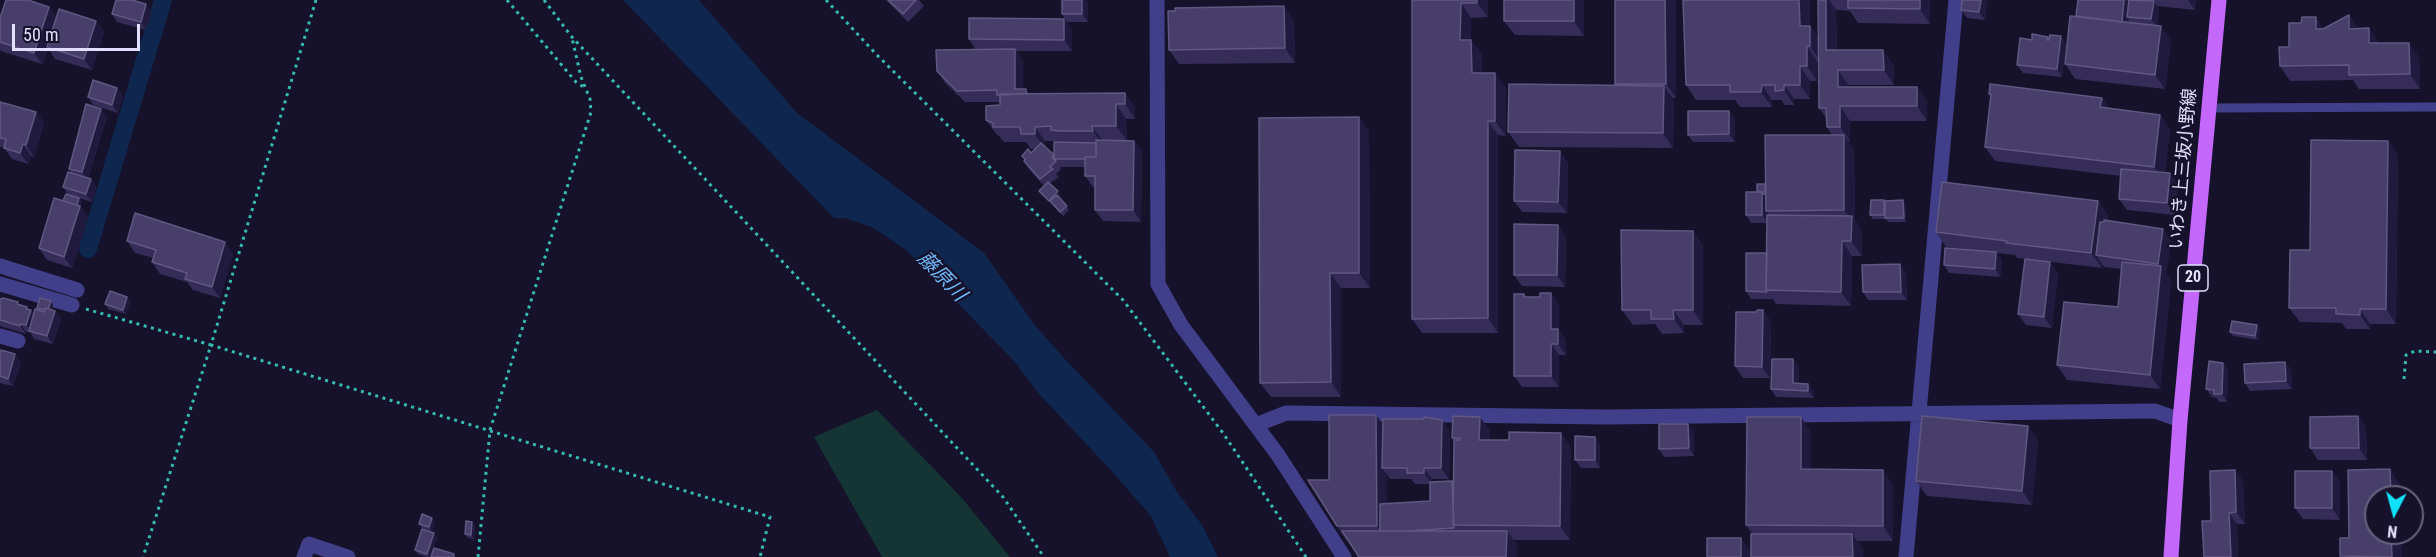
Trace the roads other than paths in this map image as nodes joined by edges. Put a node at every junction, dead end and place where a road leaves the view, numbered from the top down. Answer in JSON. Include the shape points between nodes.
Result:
{"nodes":[{"id":1,"x":1157,"y":0,"type":"edge"},
{"id":2,"x":1956,"y":0,"type":"edge"},
{"id":3,"x":2219,"y":0,"type":"edge"},
{"id":4,"x":2436,"y":107,"type":"edge"},
{"id":5,"x":2209,"y":108,"type":"junction"},
{"id":6,"x":0,"y":266,"type":"edge"},
{"id":7,"x":0,"y":284,"type":"edge"},
{"id":8,"x":0,"y":336,"type":"edge"},
{"id":9,"x":18,"y":342,"type":"dead end"},
{"id":10,"x":1919,"y":414,"type":"junction"},
{"id":11,"x":2180,"y":420,"type":"junction"},
{"id":12,"x":1256,"y":425,"type":"junction"},
{"id":13,"x":304,"y":557,"type":"edge"},
{"id":14,"x":348,"y":557,"type":"edge"},
{"id":15,"x":1344,"y":557,"type":"edge"},
{"id":16,"x":1906,"y":557,"type":"edge"},
{"id":17,"x":2171,"y":557,"type":"edge"}],
"edges":[{"from":1,"to":12,"type":"street","via":[[1158,284],[1181,325]]},
{"from":2,"to":10,"type":"street"},
{"from":3,"to":5,"type":"main road","name":"いわき上三坂小野線","number":"20"},
{"from":4,"to":5,"type":"lane"},
{"from":5,"to":11,"type":"main road","name":"いわき上三坂小野線","number":"20"},
{"from":6,"to":7,"type":"street","via":[[75,298]]},
{"from":8,"to":9,"type":"street"},
{"from":10,"to":11,"type":"street","via":[[2155,411]]},
{"from":10,"to":12,"type":"street","via":[[1605,417],[1286,413]]},
{"from":10,"to":16,"type":"street"},
{"from":11,"to":17,"type":"main road","name":"いわき上三坂小野線","number":"20"},
{"from":12,"to":15,"type":"street"},
{"from":13,"to":14,"type":"street","via":[[309,544]]}]}
